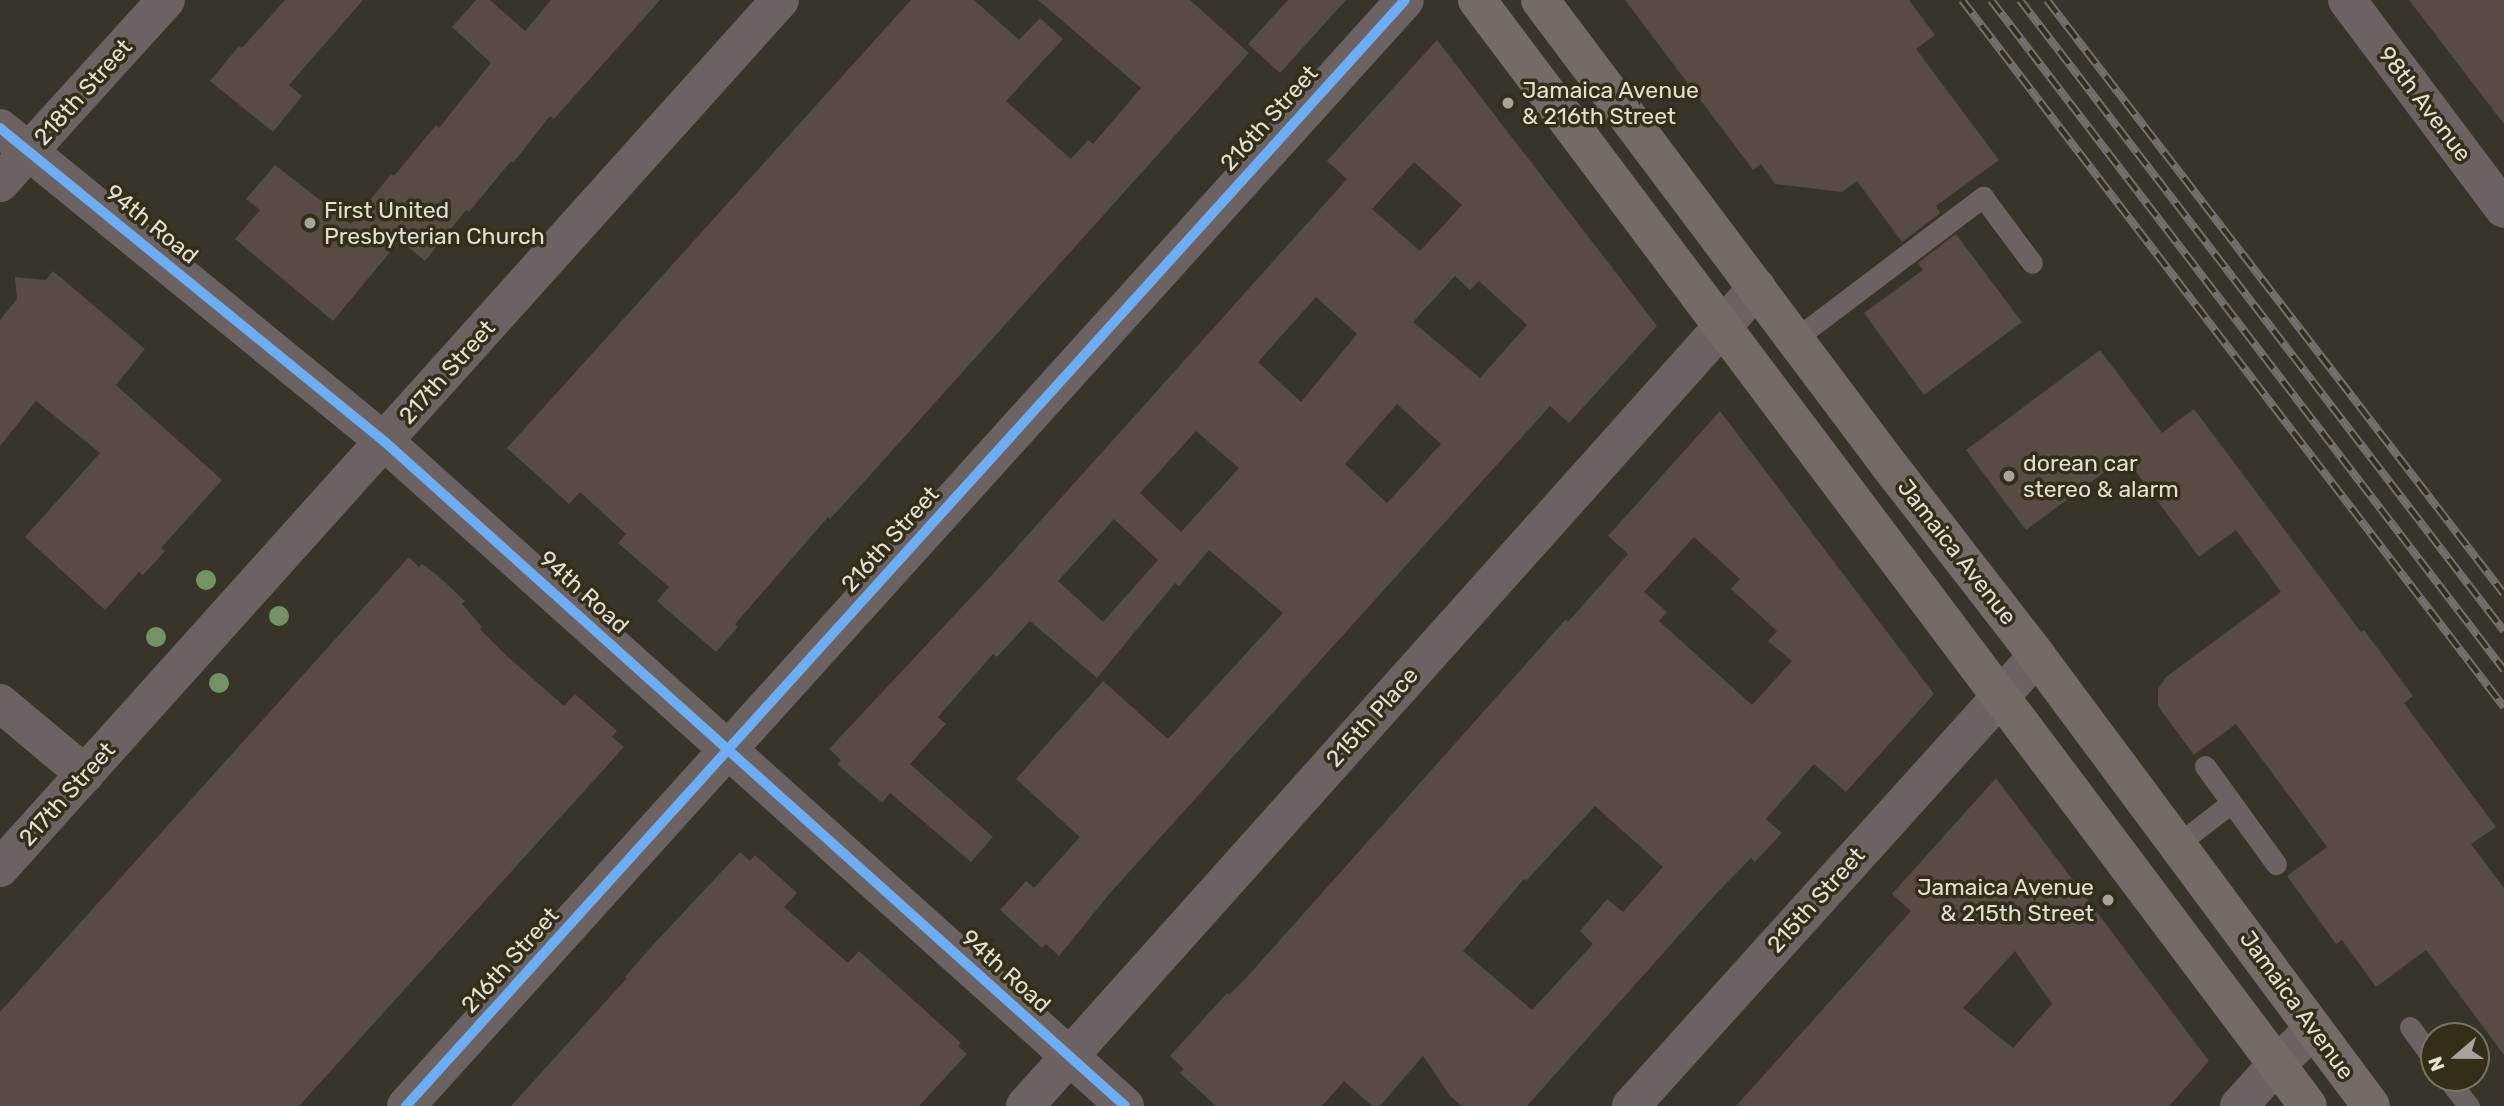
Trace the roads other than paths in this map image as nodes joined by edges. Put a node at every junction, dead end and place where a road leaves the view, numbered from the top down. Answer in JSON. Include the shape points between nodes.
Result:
{"nodes":[{"id":1,"x":166,"y":0,"type":"edge"},
{"id":2,"x":780,"y":0,"type":"edge"},
{"id":3,"x":1405,"y":0,"type":"edge"},
{"id":4,"x":1477,"y":0,"type":"edge"},
{"id":5,"x":1539,"y":0,"type":"edge"},
{"id":6,"x":2347,"y":0,"type":"edge"},
{"id":7,"x":14,"y":140,"type":"edge"},
{"id":8,"x":0,"y":183,"type":"edge"},
{"id":9,"x":2504,"y":209,"type":"edge"},
{"id":10,"x":2032,"y":263,"type":"dead end"},
{"id":11,"x":1757,"y":288,"type":"junction"},
{"id":12,"x":1720,"y":327,"type":"junction"},
{"id":13,"x":1795,"y":339,"type":"junction"},
{"id":14,"x":385,"y":442,"type":"junction"},
{"id":15,"x":2038,"y":656,"type":"junction"},
{"id":16,"x":2001,"y":695,"type":"junction"},
{"id":17,"x":0,"y":703,"type":"edge"},
{"id":18,"x":728,"y":749,"type":"junction"},
{"id":19,"x":2205,"y":766,"type":"dead end"},
{"id":20,"x":85,"y":774,"type":"junction"},
{"id":21,"x":2231,"y":803,"type":"junction"},
{"id":22,"x":2178,"y":844,"type":"junction"},
{"id":23,"x":2276,"y":864,"type":"dead end"},
{"id":24,"x":0,"y":869,"type":"edge"},
{"id":25,"x":2410,"y":1027,"type":"dead end"},
{"id":26,"x":2314,"y":1029,"type":"junction"},
{"id":27,"x":2420,"y":1041,"type":"edge"},
{"id":28,"x":1069,"y":1056,"type":"junction"},
{"id":29,"x":2277,"y":1064,"type":"junction"},
{"id":30,"x":406,"y":1106,"type":"edge"},
{"id":31,"x":1025,"y":1106,"type":"edge"},
{"id":32,"x":1125,"y":1106,"type":"edge"},
{"id":33,"x":1631,"y":1106,"type":"edge"},
{"id":34,"x":2239,"y":1106,"type":"edge"},
{"id":35,"x":2308,"y":1106,"type":"edge"},
{"id":36,"x":2371,"y":1106,"type":"edge"}],
"edges":[{"from":1,"to":7,"type":"street","name":"218th Street"},
{"from":2,"to":14,"type":"street","name":"217th Street"},
{"from":3,"to":18,"type":"street","name":"216th Street"},
{"from":4,"to":12,"type":"main road"},
{"from":5,"to":11,"type":"main road","name":"Jamaica Avenue"},
{"from":6,"to":9,"type":"street","name":"98th Avenue"},
{"from":7,"to":8,"type":"street","name":"218th Street"},
{"from":7,"to":14,"type":"street","name":"94th Road"},
{"from":10,"to":13,"type":"lane","via":[[1983,197]]},
{"from":11,"to":12,"type":"street","name":"215th Place"},
{"from":11,"to":13,"type":"main road","name":"Jamaica Avenue"},
{"from":12,"to":16,"type":"main road"},
{"from":12,"to":28,"type":"street","name":"215th Place"},
{"from":13,"to":15,"type":"main road","name":"Jamaica Avenue"},
{"from":14,"to":18,"type":"street","name":"94th Road"},
{"from":14,"to":20,"type":"street","name":"217th Street"},
{"from":15,"to":16,"type":"street","name":"215th Street"},
{"from":15,"to":22,"type":"main road","name":"Jamaica Avenue"},
{"from":16,"to":29,"type":"main road"},
{"from":16,"to":33,"type":"street","name":"215th Street"},
{"from":17,"to":20,"type":"street"},
{"from":18,"to":28,"type":"street","name":"94th Road"},
{"from":18,"to":30,"type":"street","name":"216th Street"},
{"from":19,"to":21,"type":"lane"},
{"from":20,"to":24,"type":"street","name":"217th Street"},
{"from":21,"to":22,"type":"lane"},
{"from":21,"to":23,"type":"lane"},
{"from":22,"to":26,"type":"main road","name":"Jamaica Avenue"},
{"from":25,"to":27,"type":"lane"},
{"from":26,"to":29,"type":"street"},
{"from":26,"to":36,"type":"main road","name":"Jamaica Avenue"},
{"from":28,"to":31,"type":"street","name":"215th Place"},
{"from":28,"to":32,"type":"street","name":"94th Road"},
{"from":29,"to":34,"type":"street"},
{"from":29,"to":35,"type":"main road"}]}
